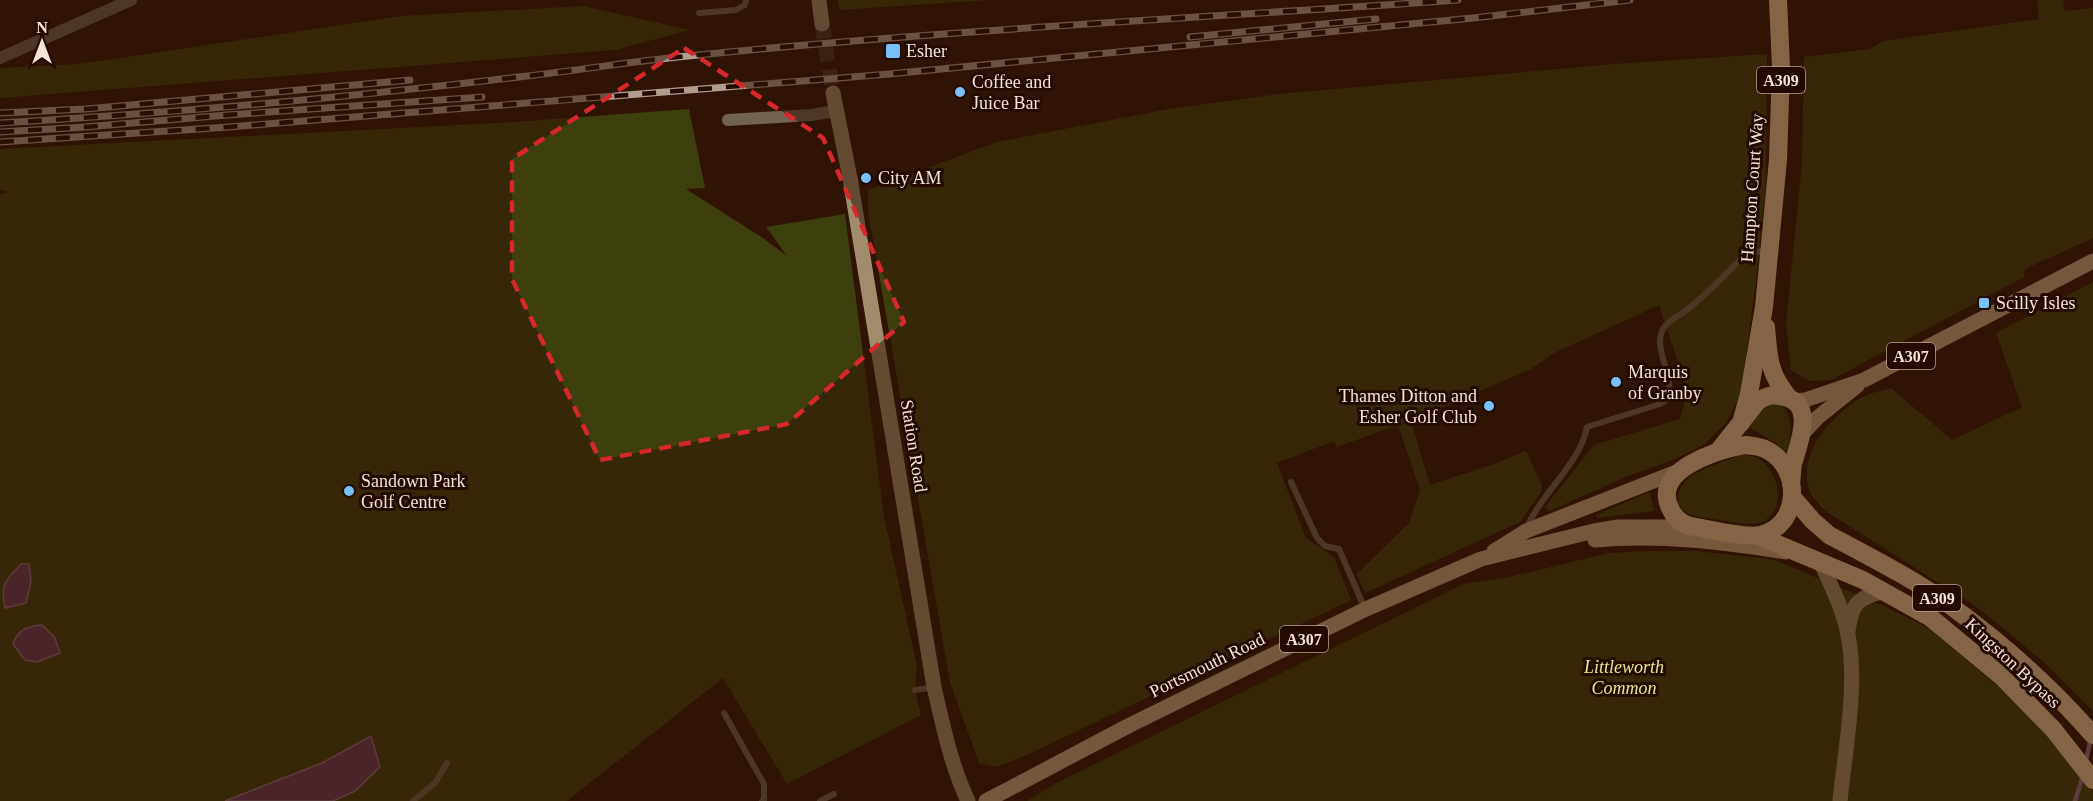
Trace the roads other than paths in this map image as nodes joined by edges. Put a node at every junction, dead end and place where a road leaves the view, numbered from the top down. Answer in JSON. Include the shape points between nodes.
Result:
{"nodes":[{"id":1,"x":130,"y":0,"type":"edge"},
{"id":2,"x":746,"y":0,"type":"edge"},
{"id":3,"x":819,"y":0,"type":"edge"},
{"id":4,"x":1779,"y":0,"type":"edge"},
{"id":5,"x":699,"y":13,"type":"dead end"},
{"id":6,"x":822,"y":24,"type":"tunnel mouth"},
{"id":7,"x":0,"y":58,"type":"edge"},
{"id":8,"x":833,"y":93,"type":"tunnel mouth"},
{"id":9,"x":836,"y":111,"type":"junction"},
{"id":10,"x":728,"y":120,"type":"dead end"},
{"id":11,"x":1769,"y":250,"type":"junction"},
{"id":12,"x":2093,"y":261,"type":"edge"},
{"id":13,"x":1764,"y":307,"type":"junction"},
{"id":14,"x":1864,"y":381,"type":"junction"},
{"id":15,"x":1791,"y":399,"type":"junction"},
{"id":16,"x":1741,"y":423,"type":"junction"},
{"id":17,"x":1802,"y":434,"type":"junction"},
{"id":18,"x":1719,"y":450,"type":"junction"},
{"id":19,"x":1678,"y":471,"type":"junction"},
{"id":20,"x":1291,"y":482,"type":"dead end"},
{"id":21,"x":1792,"y":491,"type":"junction"},
{"id":22,"x":1692,"y":527,"type":"junction"},
{"id":23,"x":1526,"y":531,"type":"junction"},
{"id":24,"x":1758,"y":536,"type":"junction"},
{"id":25,"x":1551,"y":542,"type":"junction"},
{"id":26,"x":1481,"y":559,"type":"junction"},
{"id":27,"x":1813,"y":559,"type":"junction"},
{"id":28,"x":1885,"y":591,"type":"junction"},
{"id":29,"x":1366,"y":609,"type":"junction"},
{"id":30,"x":1848,"y":634,"type":"junction"},
{"id":31,"x":934,"y":687,"type":"junction"},
{"id":32,"x":915,"y":690,"type":"dead end"},
{"id":33,"x":724,"y":712,"type":"dead end"},
{"id":34,"x":2093,"y":735,"type":"edge"},
{"id":35,"x":447,"y":763,"type":"dead end"},
{"id":36,"x":2091,"y":777,"type":"edge"},
{"id":37,"x":834,"y":794,"type":"dead end"},
{"id":38,"x":413,"y":801,"type":"edge"},
{"id":39,"x":762,"y":801,"type":"edge"},
{"id":40,"x":820,"y":801,"type":"edge"},
{"id":41,"x":968,"y":801,"type":"edge"},
{"id":42,"x":986,"y":801,"type":"edge"},
{"id":43,"x":1840,"y":801,"type":"edge"}],
"edges":[{"from":1,"to":7,"type":"street"},
{"from":2,"to":5,"type":"lane","via":[[736,10]]},
{"from":3,"to":6,"type":"main road"},
{"from":4,"to":11,"type":"highway","name":"Hampton Court Way","number":"A309","via":[[1778,160]]},
{"from":8,"to":9,"type":"main road","name":"Station Road"},
{"from":9,"to":10,"type":"street"},
{"from":9,"to":31,"type":"main road","name":"Station Road"},
{"from":11,"to":13,"type":"highway","name":"Hampton Court Way","number":"A309"},
{"from":11,"to":23,"type":"lane","via":[[1742,258],[1695,303],[1669,321],[1661,334],[1661,344],[1671,387],[1669,398],[1587,427],[1580,450],[1543,500]]},
{"from":12,"to":14,"type":"main road","number":"A307"},
{"from":13,"to":15,"type":"highway","name":"Hampton Court Way","number":"A309","via":[[1770,367],[1776,382]]},
{"from":13,"to":16,"type":"highway","name":"Hampton Court Way","number":"A309"},
{"from":14,"to":15,"type":"main road","number":"A307","via":[[1806,400]]},
{"from":14,"to":17,"type":"main road","number":"A307"},
{"from":15,"to":16,"type":"highway","via":[[1767,396],[1758,401]]},
{"from":15,"to":17,"type":"highway","via":[[1800,409]]},
{"from":16,"to":18,"type":"highway"},
{"from":17,"to":21,"type":"highway","via":[[1792,466]]},
{"from":18,"to":19,"type":"highway"},
{"from":18,"to":21,"type":"highway","via":[[1745,445],[1769,451],[1785,469]]},
{"from":19,"to":22,"type":"highway","via":[[1667,493],[1668,505],[1676,518]]},
{"from":19,"to":23,"type":"main road","name":"Portsmouth Road","number":"A307"},
{"from":20,"to":29,"type":"lane","via":[[1317,538],[1325,546],[1339,549]]},
{"from":21,"to":24,"type":"highway","via":[[1784,522],[1776,530]]},
{"from":21,"to":34,"type":"highway","name":"Kingston Bypass","number":"A309","via":[[1813,521],[1829,535],[1950,605],[2000,644],[2073,711]]},
{"from":22,"to":24,"type":"highway"},
{"from":22,"to":25,"type":"main road","name":"Portsmouth Road","number":"A307","via":[[1618,527]]},
{"from":23,"to":26,"type":"main road","name":"Portsmouth Road","number":"A307"},
{"from":24,"to":27,"type":"highway","name":"Kingston Bypass","number":"A309"},
{"from":25,"to":26,"type":"main road","name":"Portsmouth Road","number":"A307"},
{"from":25,"to":27,"type":"main road","via":[[1629,537],[1708,540]]},
{"from":26,"to":29,"type":"main road","name":"Portsmouth Road","number":"A307"},
{"from":27,"to":28,"type":"highway","name":"Kingston Bypass","number":"A309"},
{"from":27,"to":30,"type":"main road","via":[[1834,591]]},
{"from":28,"to":30,"type":"main road","via":[[1858,601],[1852,609]]},
{"from":28,"to":36,"type":"highway","name":"Kingston Bypass","number":"A309","via":[[1931,618],[2001,676],[2053,729]]},
{"from":29,"to":42,"type":"main road","name":"Portsmouth Road","number":"A307"},
{"from":30,"to":43,"type":"main road","via":[[1852,685]]},
{"from":31,"to":32,"type":"lane"},
{"from":31,"to":41,"type":"main road","name":"Station Road"},
{"from":33,"to":39,"type":"lane","via":[[764,784]]},
{"from":35,"to":38,"type":"lane","via":[[435,783]]},
{"from":37,"to":40,"type":"lane"}]}
